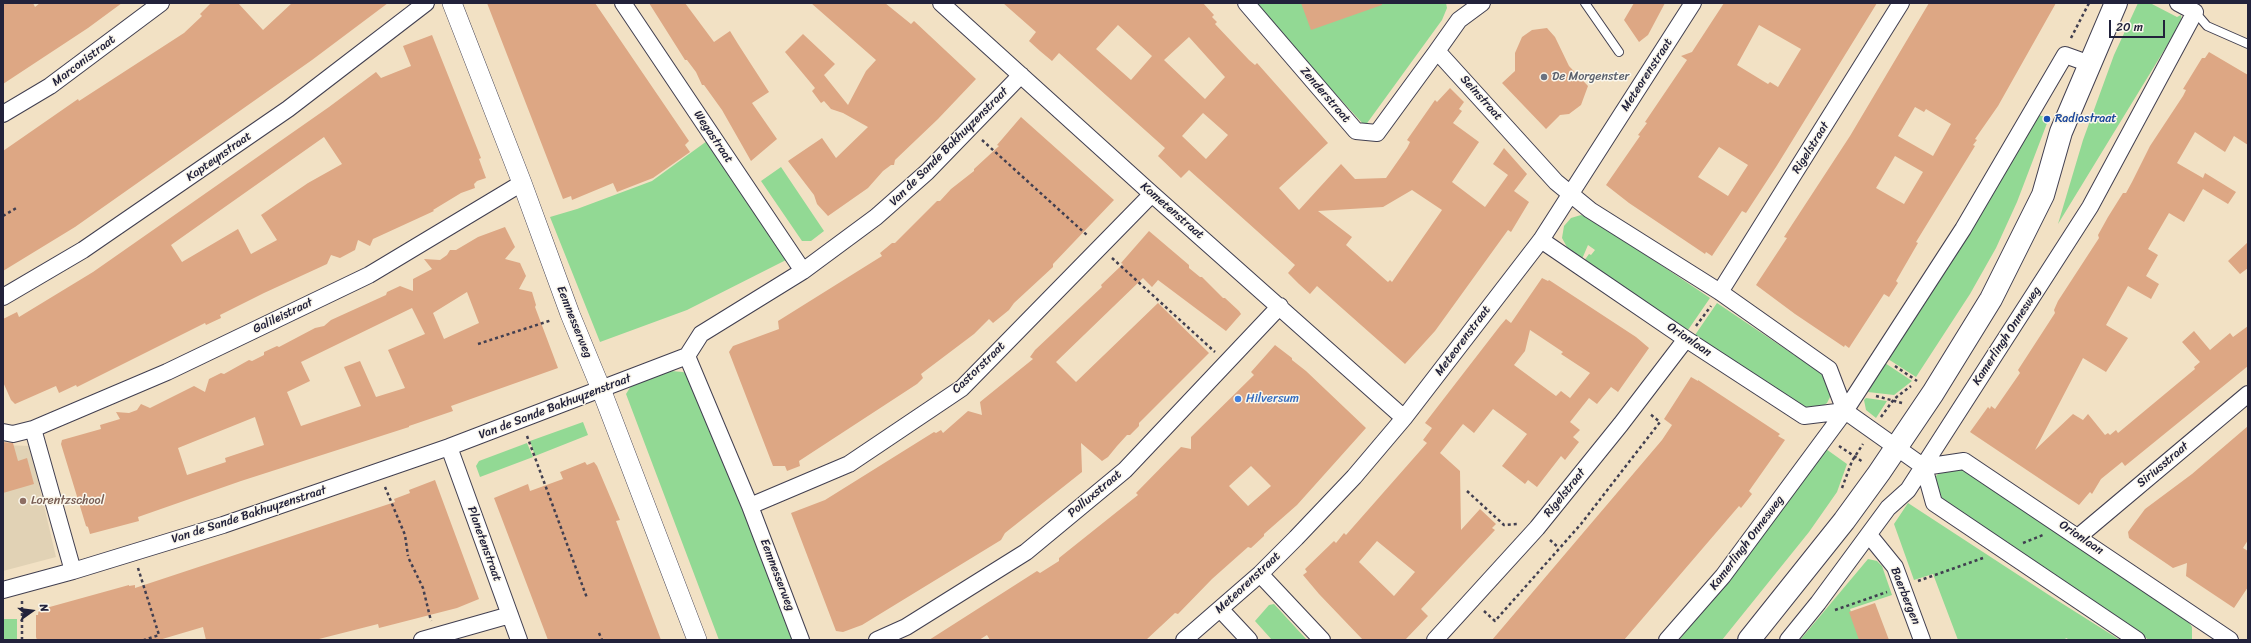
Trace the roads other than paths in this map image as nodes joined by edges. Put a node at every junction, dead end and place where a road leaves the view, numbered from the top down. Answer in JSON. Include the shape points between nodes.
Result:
{"nodes":[{"id":1,"x":161,"y":3,"type":"edge"},
{"id":2,"x":426,"y":3,"type":"edge"},
{"id":3,"x":452,"y":3,"type":"edge"},
{"id":4,"x":623,"y":3,"type":"edge"},
{"id":5,"x":942,"y":3,"type":"edge"},
{"id":6,"x":1246,"y":3,"type":"edge"},
{"id":7,"x":1482,"y":3,"type":"edge"},
{"id":8,"x":1585,"y":3,"type":"edge"},
{"id":9,"x":1693,"y":3,"type":"edge"},
{"id":10,"x":1902,"y":3,"type":"edge"},
{"id":11,"x":2116,"y":3,"type":"edge"},
{"id":12,"x":2178,"y":3,"type":"edge"},
{"id":13,"x":2195,"y":12,"type":"junction"},
{"id":14,"x":2248,"y":44,"type":"edge"},
{"id":15,"x":1437,"y":50,"type":"junction"},
{"id":16,"x":1619,"y":52,"type":"dead end"},
{"id":17,"x":2090,"y":64,"type":"junction"},
{"id":18,"x":1021,"y":75,"type":"junction"},
{"id":19,"x":3,"y":114,"type":"edge"},
{"id":20,"x":522,"y":183,"type":"junction"},
{"id":21,"x":1570,"y":193,"type":"junction"},
{"id":22,"x":1152,"y":194,"type":"junction"},
{"id":23,"x":1541,"y":240,"type":"junction"},
{"id":24,"x":803,"y":271,"type":"junction"},
{"id":25,"x":1720,"y":292,"type":"junction"},
{"id":26,"x":3,"y":297,"type":"edge"},
{"id":27,"x":1280,"y":306,"type":"junction"},
{"id":28,"x":1686,"y":339,"type":"junction"},
{"id":29,"x":687,"y":356,"type":"junction"},
{"id":30,"x":601,"y":389,"type":"junction"},
{"id":31,"x":2248,"y":394,"type":"edge"},
{"id":32,"x":1845,"y":411,"type":"junction"},
{"id":33,"x":1404,"y":418,"type":"junction"},
{"id":34,"x":33,"y":429,"type":"junction"},
{"id":35,"x":3,"y":432,"type":"edge"},
{"id":36,"x":449,"y":447,"type":"junction"},
{"id":37,"x":1896,"y":447,"type":"junction"},
{"id":38,"x":1924,"y":467,"type":"junction"},
{"id":39,"x":750,"y":506,"type":"junction"},
{"id":40,"x":1869,"y":535,"type":"junction"},
{"id":41,"x":2078,"y":537,"type":"junction"},
{"id":42,"x":73,"y":571,"type":"junction"},
{"id":43,"x":1260,"y":574,"type":"junction"},
{"id":44,"x":3,"y":590,"type":"edge"},
{"id":45,"x":1221,"y":610,"type":"junction"},
{"id":46,"x":510,"y":615,"type":"junction"},
{"id":47,"x":428,"y":638,"type":"edge"},
{"id":48,"x":519,"y":640,"type":"edge"},
{"id":49,"x":697,"y":640,"type":"edge"},
{"id":50,"x":802,"y":640,"type":"edge"},
{"id":51,"x":877,"y":640,"type":"edge"},
{"id":52,"x":1184,"y":640,"type":"edge"},
{"id":53,"x":1249,"y":640,"type":"edge"},
{"id":54,"x":1322,"y":640,"type":"edge"},
{"id":55,"x":1435,"y":640,"type":"edge"},
{"id":56,"x":1666,"y":640,"type":"edge"},
{"id":57,"x":1749,"y":640,"type":"edge"},
{"id":58,"x":1788,"y":640,"type":"edge"},
{"id":59,"x":1922,"y":640,"type":"edge"},
{"id":60,"x":2137,"y":640,"type":"edge"},
{"id":61,"x":2230,"y":640,"type":"edge"}],
"edges":[{"from":1,"to":19,"type":"street","name":"Marconistraat","via":[[50,86]]},
{"from":2,"to":26,"type":"street","name":"Kapteynstraat","via":[[288,109],[83,250]]},
{"from":3,"to":20,"type":"street","name":"Eemnesserweg"},
{"from":4,"to":24,"type":"street","name":"Wegastraat"},
{"from":5,"to":18,"type":"street","name":"Kometenstraat"},
{"from":6,"to":15,"type":"street","name":"Zenderstraat","via":[[1356,131],[1377,133]]},
{"from":7,"to":15,"type":"street","via":[[1460,20]]},
{"from":8,"to":16,"type":"lane"},
{"from":9,"to":21,"type":"street","name":"Meteorenstraat"},
{"from":10,"to":25,"type":"street","name":"Rigelstraat"},
{"from":11,"to":17,"type":"main road"},
{"from":12,"to":13,"type":"street"},
{"from":13,"to":14,"type":"lane","via":[[2207,26]]},
{"from":13,"to":38,"type":"street","name":"Kamerlingh Onnesweg","via":[[2090,207]]},
{"from":15,"to":21,"type":"street","name":"Seinstraat","via":[[1556,182]]},
{"from":17,"to":32,"type":"street","name":"Kamerlingh Onnesweg","via":[[2065,55],[1963,229]]},
{"from":17,"to":37,"type":"main road","via":[[2062,132],[2042,195],[2016,252],[1987,306]]},
{"from":18,"to":22,"type":"street","name":"Kometenstraat"},
{"from":18,"to":24,"type":"street","name":"Van de Sande Bakhuyzenstraat","via":[[927,172],[876,217]]},
{"from":20,"to":30,"type":"street","name":"Eemnesserweg","via":[[570,314]]},
{"from":20,"to":34,"type":"street","name":"Galileistraat","via":[[369,275],[167,372]]},
{"from":21,"to":23,"type":"street","name":"Meteorenstraat"},
{"from":21,"to":25,"type":"street","via":[[1590,210]]},
{"from":22,"to":27,"type":"street","name":"Kometenstraat"},
{"from":22,"to":39,"type":"street","name":"Castorstraat","via":[[962,388],[849,464]]},
{"from":23,"to":28,"type":"street","name":"Orionlaan"},
{"from":23,"to":33,"type":"street","name":"Meteorenstraat"},
{"from":24,"to":29,"type":"street","name":"Van de Sande Bakhuyzenstraat","via":[[701,334]]},
{"from":25,"to":32,"type":"street","via":[[1829,369]]},
{"from":27,"to":33,"type":"street","name":"Kometenstraat"},
{"from":27,"to":51,"type":"street","name":"Polluxstraat","via":[[1124,470],[1032,547],[906,628]]},
{"from":28,"to":32,"type":"street","name":"Orionlaan","via":[[1804,416]]},
{"from":28,"to":55,"type":"street","name":"Rigelstraat","via":[[1537,528]]},
{"from":29,"to":30,"type":"street","name":"Van de Sande Bakhuyzenstraat"},
{"from":29,"to":39,"type":"street","name":"Eemnesserweg"},
{"from":30,"to":36,"type":"street","name":"Van de Sande Bakhuyzenstraat"},
{"from":30,"to":49,"type":"street","name":"Eemnesserweg"},
{"from":31,"to":41,"type":"street","name":"Siriusstraat"},
{"from":32,"to":37,"type":"street"},
{"from":32,"to":56,"type":"street","name":"Kamerlingh Onnesweg","via":[[1723,576]]},
{"from":33,"to":43,"type":"street","name":"Meteorenstraat","via":[[1354,477]]},
{"from":34,"to":35,"type":"street","name":"Galileistraat","via":[[13,434]]},
{"from":34,"to":42,"type":"street"},
{"from":36,"to":42,"type":"street","name":"Van de Sande Bakhuyzenstraat","via":[[223,525]]},
{"from":36,"to":46,"type":"street","name":"Planetenstraat"},
{"from":37,"to":38,"type":"street"},
{"from":37,"to":57,"type":"main road","via":[[1844,521]]},
{"from":38,"to":40,"type":"street","name":"Kamerlingh Onnesweg","via":[[1908,490],[1888,508]]},
{"from":38,"to":41,"type":"street","name":"Orionlaan","via":[[1964,460]]},
{"from":38,"to":60,"type":"street","via":[[1934,503]]},
{"from":39,"to":50,"type":"street","name":"Eemnesserweg"},
{"from":40,"to":58,"type":"street","name":"Kamerlingh Onnesweg"},
{"from":40,"to":59,"type":"street","name":"Baerbergen","via":[[1895,566]]},
{"from":41,"to":61,"type":"street","name":"Orionlaan"},
{"from":42,"to":44,"type":"street","name":"Van de Sande Bakhuyzenstraat"},
{"from":43,"to":45,"type":"street","name":"Meteorenstraat"},
{"from":43,"to":54,"type":"street"},
{"from":45,"to":52,"type":"street","name":"Meteorenstraat"},
{"from":45,"to":53,"type":"street"},
{"from":46,"to":47,"type":"street"},
{"from":46,"to":48,"type":"street","name":"Planetenstraat"}]}
